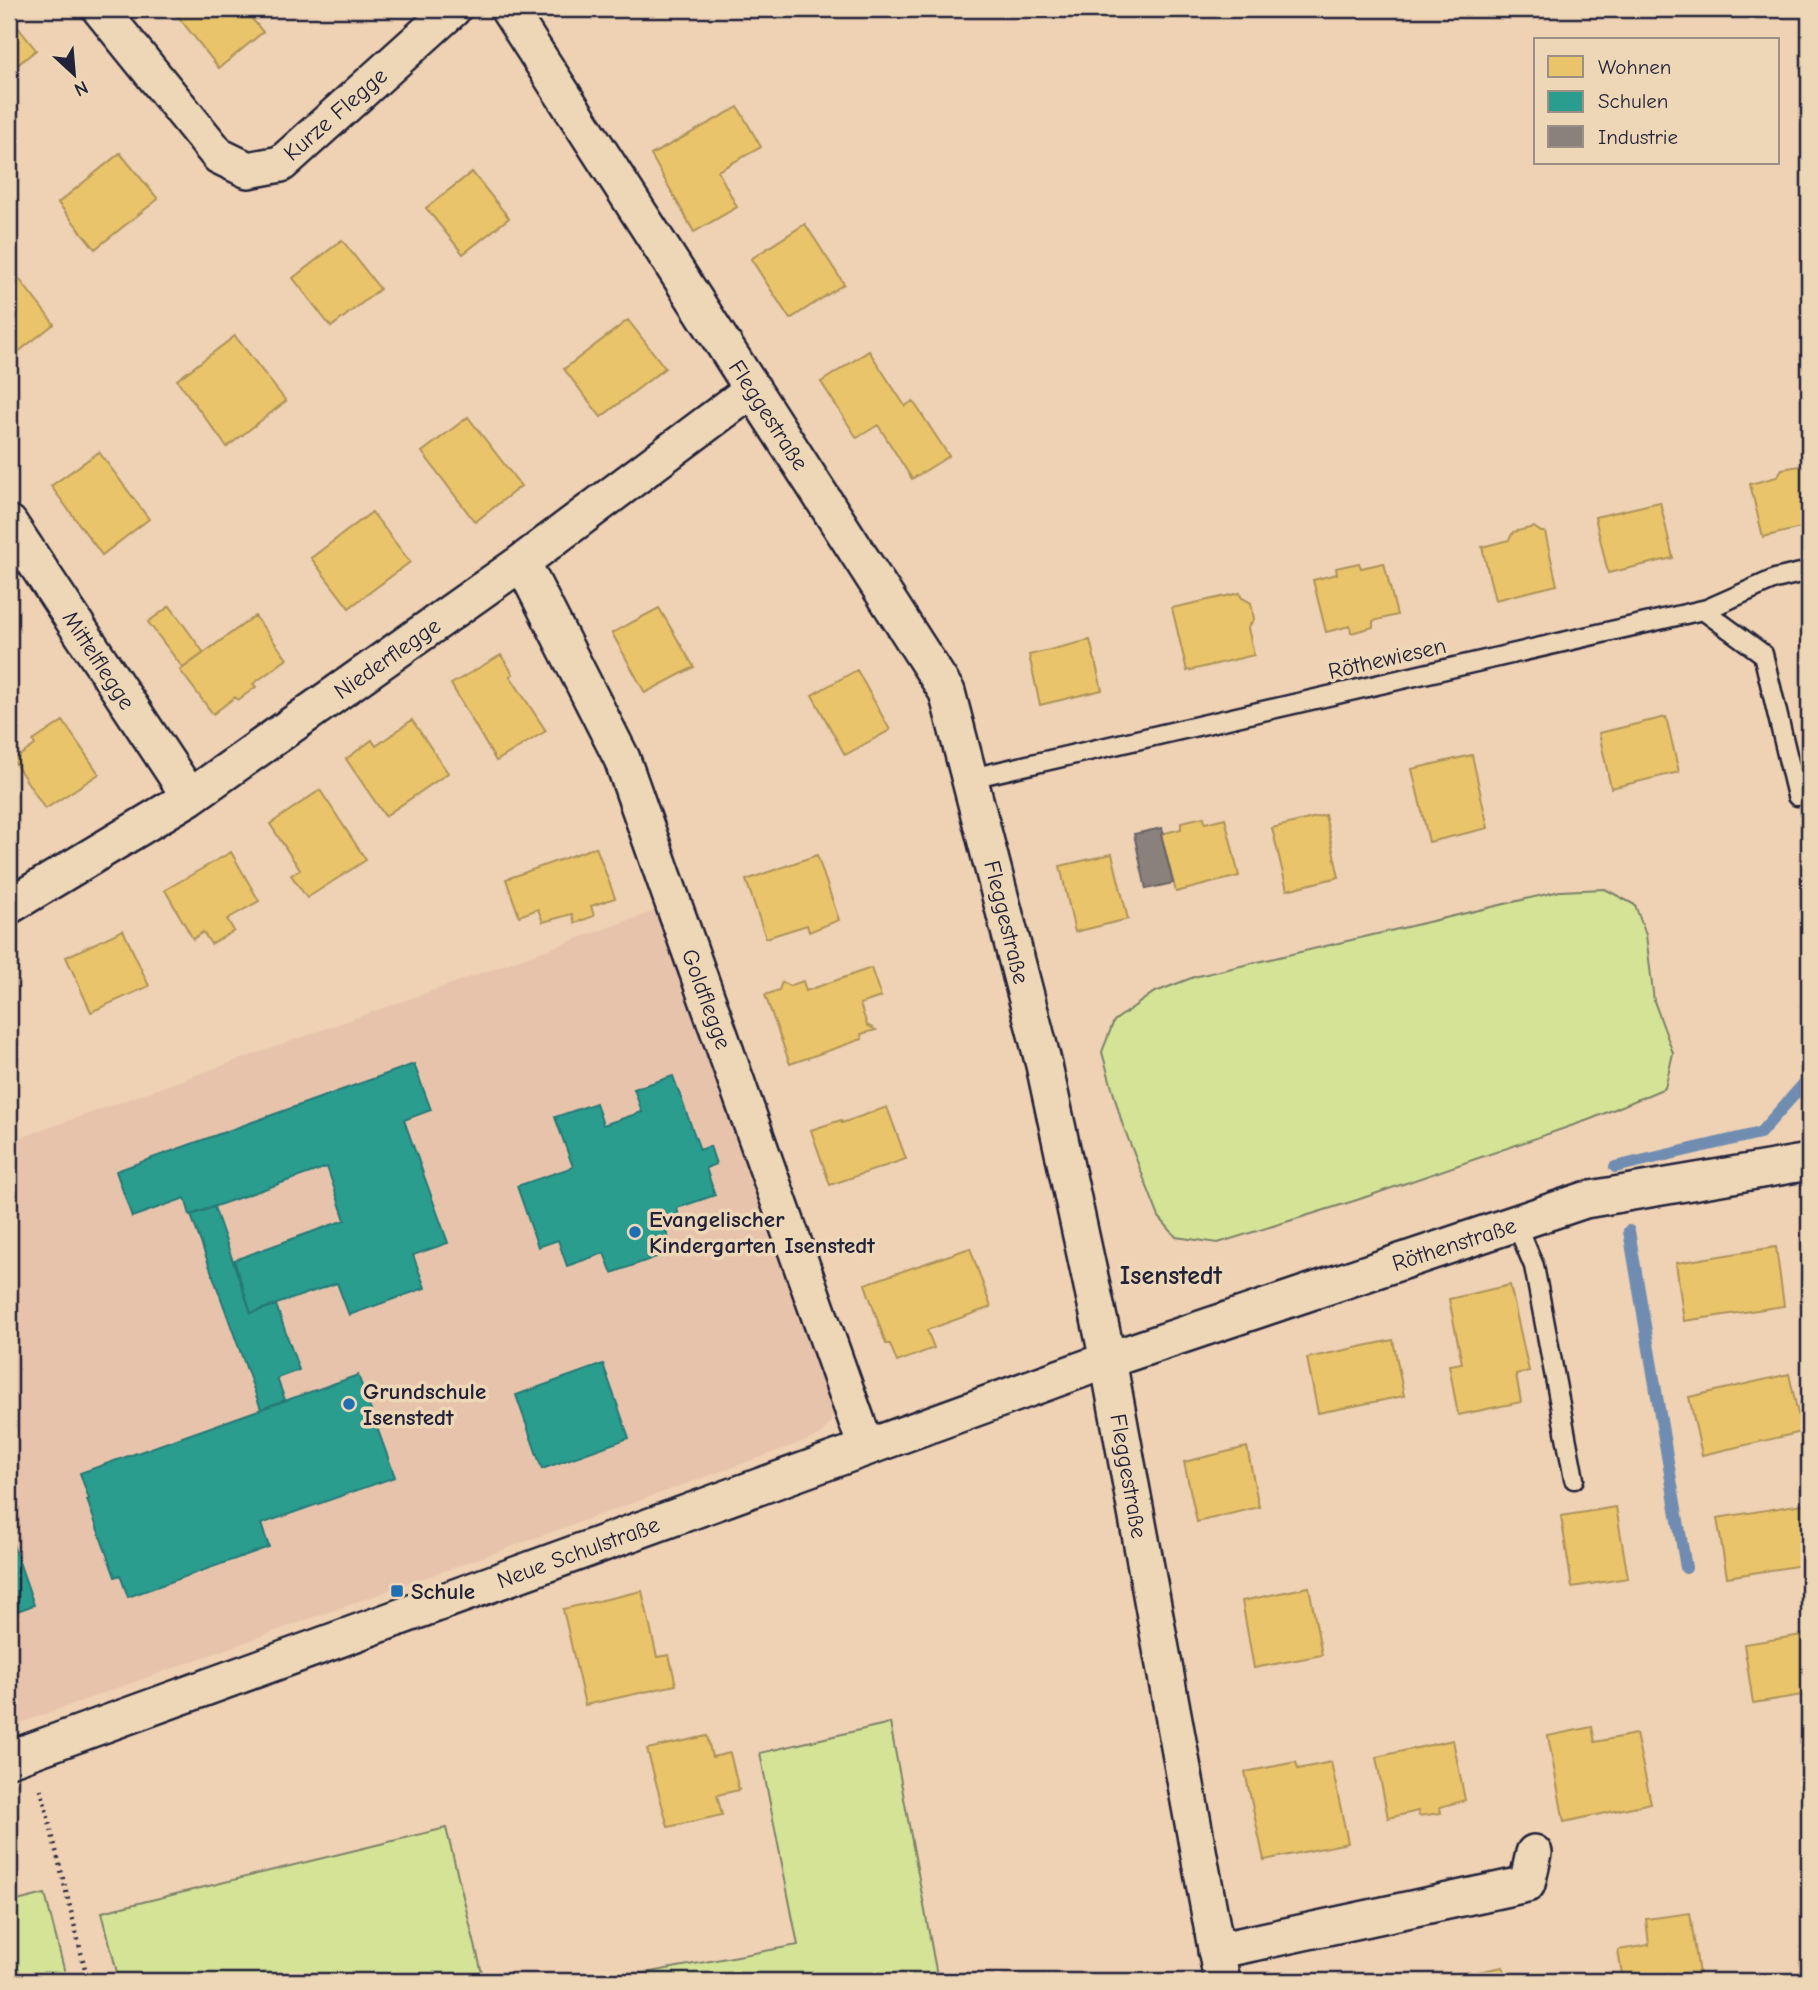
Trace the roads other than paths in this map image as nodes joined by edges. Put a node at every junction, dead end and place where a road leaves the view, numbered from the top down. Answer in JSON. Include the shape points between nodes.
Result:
{"nodes":[{"id":1,"x":100,"y":9,"type":"edge"},
{"id":2,"x":453,"y":9,"type":"edge"},
{"id":3,"x":508,"y":9,"type":"edge"},
{"id":4,"x":753,"y":389,"type":"junction"},
{"id":5,"x":9,"y":523,"type":"edge"},
{"id":6,"x":522,"y":562,"type":"junction"},
{"id":7,"x":1809,"y":571,"type":"edge"},
{"id":8,"x":1703,"y":610,"type":"junction"},
{"id":9,"x":971,"y":778,"type":"junction"},
{"id":10,"x":1797,"y":796,"type":"dead end"},
{"id":11,"x":190,"y":797,"type":"junction"},
{"id":12,"x":9,"y":906,"type":"edge"},
{"id":13,"x":1809,"y":1161,"type":"edge"},
{"id":14,"x":1516,"y":1223,"type":"junction"},
{"id":15,"x":1108,"y":1360,"type":"junction"},
{"id":16,"x":866,"y":1447,"type":"junction"},
{"id":17,"x":1574,"y":1479,"type":"dead end"},
{"id":18,"x":20,"y":1755,"type":"edge"},
{"id":19,"x":1534,"y":1853,"type":"dead end"},
{"id":20,"x":1219,"y":1966,"type":"edge"}],
"edges":[{"from":1,"to":2,"type":"street","name":"Kurze Flegge","via":[[219,156],[248,170],[281,164]]},
{"from":3,"to":4,"type":"street","name":"Fleggestraße"},
{"from":4,"to":6,"type":"street","name":"Niederflegge"},
{"from":4,"to":9,"type":"street","name":"Fleggestraße","via":[[947,692]]},
{"from":5,"to":11,"type":"street","name":"Mittelflegge"},
{"from":6,"to":11,"type":"street","name":"Niederflegge"},
{"from":6,"to":16,"type":"street","name":"Goldflegge","via":[[622,759]]},
{"from":7,"to":8,"type":"lane","name":"Röthewiesen","via":[[1775,579]]},
{"from":8,"to":9,"type":"lane","name":"Röthewiesen"},
{"from":8,"to":10,"type":"lane","via":[[1763,654]]},
{"from":9,"to":15,"type":"street","name":"Fleggestraße","via":[[1044,1065]]},
{"from":11,"to":12,"type":"street","name":"Niederflegge"},
{"from":13,"to":14,"type":"street","name":"Röthenstraße","via":[[1585,1200]]},
{"from":14,"to":15,"type":"street","name":"Röthenstraße"},
{"from":14,"to":17,"type":"lane","via":[[1534,1266]]},
{"from":15,"to":16,"type":"street","name":"Neue Schulstraße"},
{"from":15,"to":20,"type":"street","name":"Fleggestraße"},
{"from":16,"to":18,"type":"street","name":"Neue Schulstraße"},
{"from":19,"to":20,"type":"street","name":"Fleggestraße","via":[[1527,1884]]}]}
